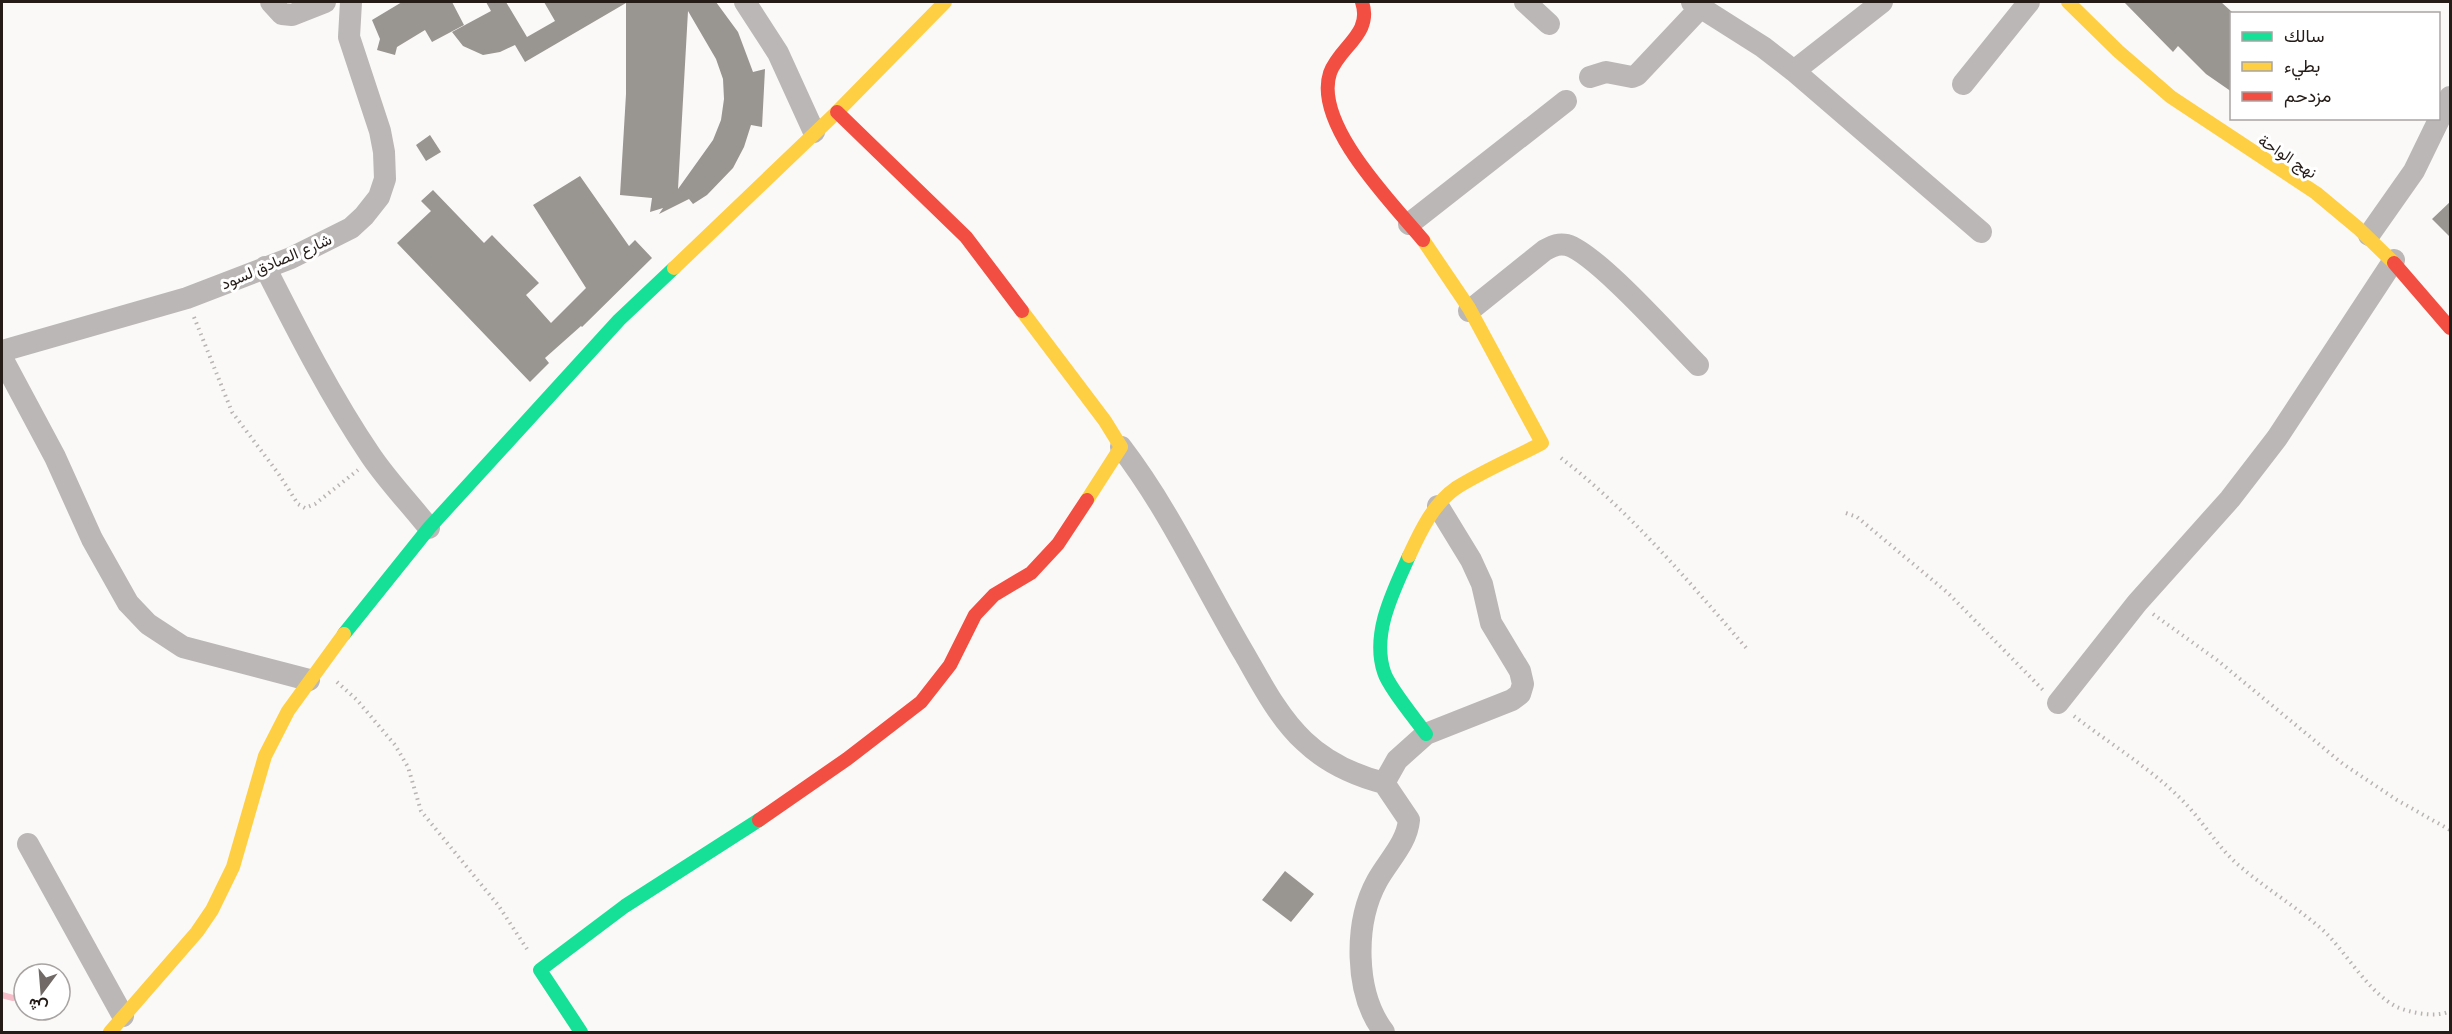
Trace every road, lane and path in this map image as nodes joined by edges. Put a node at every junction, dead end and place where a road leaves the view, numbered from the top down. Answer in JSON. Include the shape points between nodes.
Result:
{"nodes":[{"id":1,"x":271,"y":2,"type":"edge"},
{"id":2,"x":325,"y":2,"type":"edge"},
{"id":3,"x":351,"y":2,"type":"edge"},
{"id":4,"x":745,"y":2,"type":"edge"},
{"id":5,"x":945,"y":2,"type":"edge"},
{"id":6,"x":1362,"y":2,"type":"edge"},
{"id":7,"x":1525,"y":2,"type":"edge"},
{"id":8,"x":1882,"y":2,"type":"edge"},
{"id":9,"x":2029,"y":2,"type":"edge"},
{"id":10,"x":2068,"y":2,"type":"edge"},
{"id":11,"x":1696,"y":4,"type":"edge"},
{"id":12,"x":1549,"y":24,"type":"dead end"},
{"id":13,"x":1794,"y":71,"type":"junction"},
{"id":14,"x":1590,"y":77,"type":"dead end"},
{"id":15,"x":1964,"y":84,"type":"dead end"},
{"id":16,"x":2451,"y":98,"type":"edge"},
{"id":17,"x":1566,"y":101,"type":"dead end"},
{"id":18,"x":837,"y":112,"type":"junction"},
{"id":19,"x":2440,"y":120,"type":"edge"},
{"id":20,"x":2440,"y":120,"type":"edge"},
{"id":21,"x":814,"y":132,"type":"junction"},
{"id":22,"x":1409,"y":224,"type":"junction"},
{"id":23,"x":1981,"y":232,"type":"dead end"},
{"id":24,"x":2369,"y":235,"type":"junction"},
{"id":25,"x":2394,"y":260,"type":"junction"},
{"id":26,"x":265,"y":267,"type":"junction"},
{"id":27,"x":187,"y":298,"type":"junction"},
{"id":28,"x":1469,"y":311,"type":"junction"},
{"id":29,"x":2451,"y":328,"type":"edge"},
{"id":30,"x":2,"y":351,"type":"edge"},
{"id":31,"x":2,"y":358,"type":"edge"},
{"id":32,"x":1698,"y":365,"type":"dead end"},
{"id":33,"x":1542,"y":443,"type":"junction"},
{"id":34,"x":1121,"y":447,"type":"junction"},
{"id":35,"x":372,"y":458,"type":"junction"},
{"id":36,"x":1438,"y":506,"type":"junction"},
{"id":37,"x":1846,"y":513,"type":"dead end"},
{"id":38,"x":429,"y":528,"type":"junction"},
{"id":39,"x":2137,"y":603,"type":"junction"},
{"id":40,"x":1748,"y":650,"type":"dead end"},
{"id":41,"x":314,"y":673,"type":"junction"},
{"id":42,"x":2058,"y":703,"type":"junction"},
{"id":43,"x":1426,"y":734,"type":"junction"},
{"id":44,"x":1384,"y":783,"type":"junction"},
{"id":45,"x":2451,"y":830,"type":"edge"},
{"id":46,"x":28,"y":844,"type":"dead end"},
{"id":47,"x":540,"y":970,"type":"junction"},
{"id":48,"x":2451,"y":1011,"type":"edge"},
{"id":49,"x":116,"y":1024,"type":"edge"},
{"id":50,"x":581,"y":1032,"type":"edge"},
{"id":51,"x":1384,"y":1032,"type":"edge"}],
"edges":[{"from":1,"to":2,"type":"street","via":[[282,14],[292,15]]},
{"from":3,"to":26,"type":"street","name":"شارع الصادق لسود","via":[[349,37],[384,152],[385,178],[379,197],[351,228]]},
{"from":4,"to":21,"type":"street","via":[[778,53]]},
{"from":5,"to":18,"type":"street"},
{"from":6,"to":22,"type":"street","via":[[1364,24],[1331,70],[1326,96],[1338,128],[1359,162]]},
{"from":7,"to":12,"type":"street"},
{"from":8,"to":13,"type":"street"},
{"from":9,"to":15,"type":"street"},
{"from":10,"to":24,"type":"street","name":"نهج الواحة","via":[[2171,97],[2294,178]]},
{"from":11,"to":13,"type":"street"},
{"from":11,"to":14,"type":"street","via":[[1637,75],[1632,78],[1606,72]]},
{"from":13,"to":23,"type":"street"},
{"from":16,"to":20,"type":"street"},
{"from":17,"to":22,"type":"street"},
{"from":18,"to":21,"type":"street"},
{"from":18,"to":34,"type":"street","via":[[966,237]]},
{"from":19,"to":24,"type":"street","via":[[2414,171]]},
{"from":21,"to":38,"type":"street","via":[[619,320]]},
{"from":22,"to":28,"type":"street"},
{"from":24,"to":25,"type":"street","name":"نهج الواحة"},
{"from":25,"to":29,"type":"street","name":"نهج الواحة"},
{"from":25,"to":39,"type":"street","via":[[2277,438],[2230,500]]},
{"from":26,"to":27,"type":"street","name":"شارع الصادق لسود"},
{"from":26,"to":35,"type":"street"},
{"from":27,"to":30,"type":"street","name":"شارع الصادق لسود"},
{"from":27,"to":35,"type":"path","via":[[232,412],[298,504],[305,508],[315,504]]},
{"from":28,"to":32,"type":"street","via":[[1545,250],[1558,244],[1569,245],[1596,262]]},
{"from":28,"to":33,"type":"street","via":[[1496,353]]},
{"from":31,"to":41,"type":"street","via":[[55,457],[92,539],[141,617],[183,647]]},
{"from":33,"to":36,"type":"street","via":[[1455,489]]},
{"from":33,"to":40,"type":"path","via":[[1593,483],[1667,556]]},
{"from":34,"to":44,"type":"street","via":[[1147,484],[1252,667],[1302,740],[1344,770]]},
{"from":34,"to":47,"type":"street","via":[[1058,544],[1031,573],[994,595],[975,615],[950,665],[921,702],[777,808],[625,906]]},
{"from":35,"to":38,"type":"street"},
{"from":36,"to":43,"type":"street","via":[[1421,530],[1390,599],[1380,641],[1384,674]]},
{"from":36,"to":43,"type":"street","via":[[1472,560],[1491,623],[1520,671],[1523,684],[1520,694],[1512,700]]},
{"from":37,"to":42,"type":"path","via":[[1948,592]]},
{"from":38,"to":41,"type":"street"},
{"from":39,"to":42,"type":"street"},
{"from":39,"to":45,"type":"path","via":[[2217,660],[2343,764]]},
{"from":41,"to":47,"type":"path","via":[[357,700],[395,745],[408,767],[421,811],[498,905]]},
{"from":41,"to":49,"type":"street","via":[[288,711],[265,756],[221,894],[197,932]]},
{"from":42,"to":48,"type":"path","via":[[2107,742],[2128,753],[2181,799],[2234,861],[2325,932],[2377,994],[2398,1008],[2432,1014]]},
{"from":43,"to":44,"type":"street","via":[[1397,760]]},
{"from":44,"to":51,"type":"street","via":[[1409,820],[1403,842],[1376,884],[1364,913],[1360,939],[1368,1000]]},
{"from":46,"to":49,"type":"street"},
{"from":47,"to":50,"type":"street"}]}
